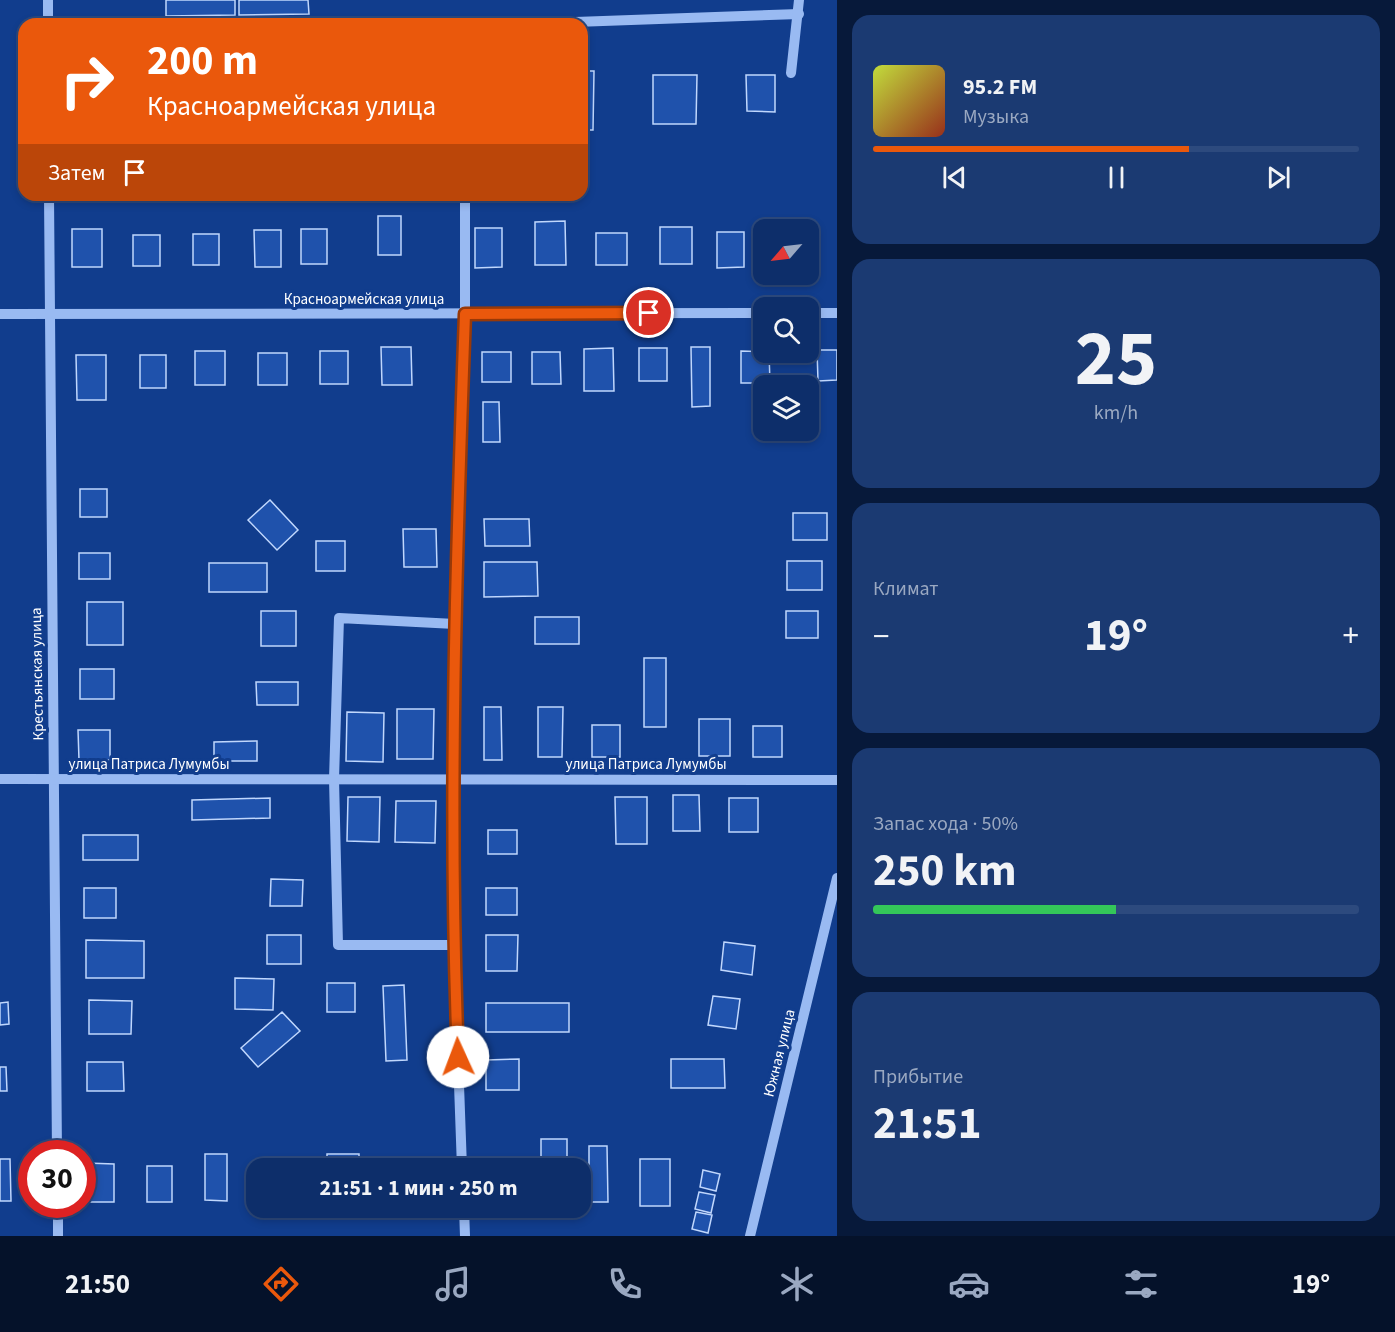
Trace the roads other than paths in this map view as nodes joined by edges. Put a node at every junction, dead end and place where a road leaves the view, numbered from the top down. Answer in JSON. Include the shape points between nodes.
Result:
{"nodes":[{"id":1,"x":48,"y":0,"type":"edge"},
{"id":2,"x":799,"y":0,"type":"edge"},
{"id":3,"x":799,"y":14,"type":"junction"},
{"id":4,"x":48,"y":18,"type":"edge"},
{"id":5,"x":588,"y":22,"type":"edge"},
{"id":6,"x":791,"y":73,"type":"dead end"},
{"id":7,"x":49,"y":201,"type":"edge"},
{"id":8,"x":465,"y":201,"type":"edge"},
{"id":9,"x":753,"y":313,"type":"edge"},
{"id":10,"x":819,"y":313,"type":"edge"},
{"id":11,"x":837,"y":313,"type":"edge"},
{"id":12,"x":0,"y":314,"type":"edge"},
{"id":13,"x":49,"y":314,"type":"junction"},
{"id":14,"x":465,"y":314,"type":"junction"},
{"id":15,"x":455,"y":624,"type":"junction"},
{"id":16,"x":0,"y":779,"type":"edge"},
{"id":17,"x":53,"y":779,"type":"junction"},
{"id":18,"x":334,"y":779,"type":"junction"},
{"id":19,"x":454,"y":779,"type":"junction"},
{"id":20,"x":837,"y":780,"type":"edge"},
{"id":21,"x":837,"y":878,"type":"edge"},
{"id":22,"x":454,"y":945,"type":"junction"},
{"id":23,"x":57,"y":1140,"type":"edge"},
{"id":24,"x":462,"y":1158,"type":"edge"},
{"id":25,"x":58,"y":1218,"type":"edge"},
{"id":26,"x":464,"y":1218,"type":"edge"},
{"id":27,"x":58,"y":1236,"type":"edge"},
{"id":28,"x":465,"y":1236,"type":"edge"},
{"id":29,"x":750,"y":1236,"type":"edge"}],
"edges":[{"from":1,"to":4,"type":"street"},
{"from":2,"to":3,"type":"street"},
{"from":3,"to":5,"type":"street"},
{"from":3,"to":6,"type":"street"},
{"from":7,"to":13,"type":"street","name":"Крестьянская улица"},
{"from":8,"to":14,"type":"street"},
{"from":9,"to":14,"type":"street","name":"Красноармейская улица"},
{"from":10,"to":11,"type":"street"},
{"from":12,"to":13,"type":"street","name":"Красноармейская улица"},
{"from":13,"to":14,"type":"street","name":"Красноармейская улица"},
{"from":13,"to":17,"type":"street","name":"Крестьянская улица"},
{"from":14,"to":15,"type":"street"},
{"from":15,"to":18,"type":"street","via":[[339,618]]},
{"from":15,"to":19,"type":"street"},
{"from":16,"to":17,"type":"street","name":"улица Патриса Лумумбы"},
{"from":17,"to":18,"type":"street","name":"улица Патриса Лумумбы"},
{"from":17,"to":23,"type":"street","name":"Крестьянская улица"},
{"from":18,"to":19,"type":"street","name":"улица Патриса Лумумбы"},
{"from":18,"to":22,"type":"street","via":[[338,945]]},
{"from":19,"to":20,"type":"street","name":"улица Патриса Лумумбы"},
{"from":19,"to":22,"type":"street"},
{"from":21,"to":29,"type":"street","name":"Южная улица"},
{"from":22,"to":24,"type":"street"},
{"from":25,"to":27,"type":"street"},
{"from":26,"to":28,"type":"street"}]}
